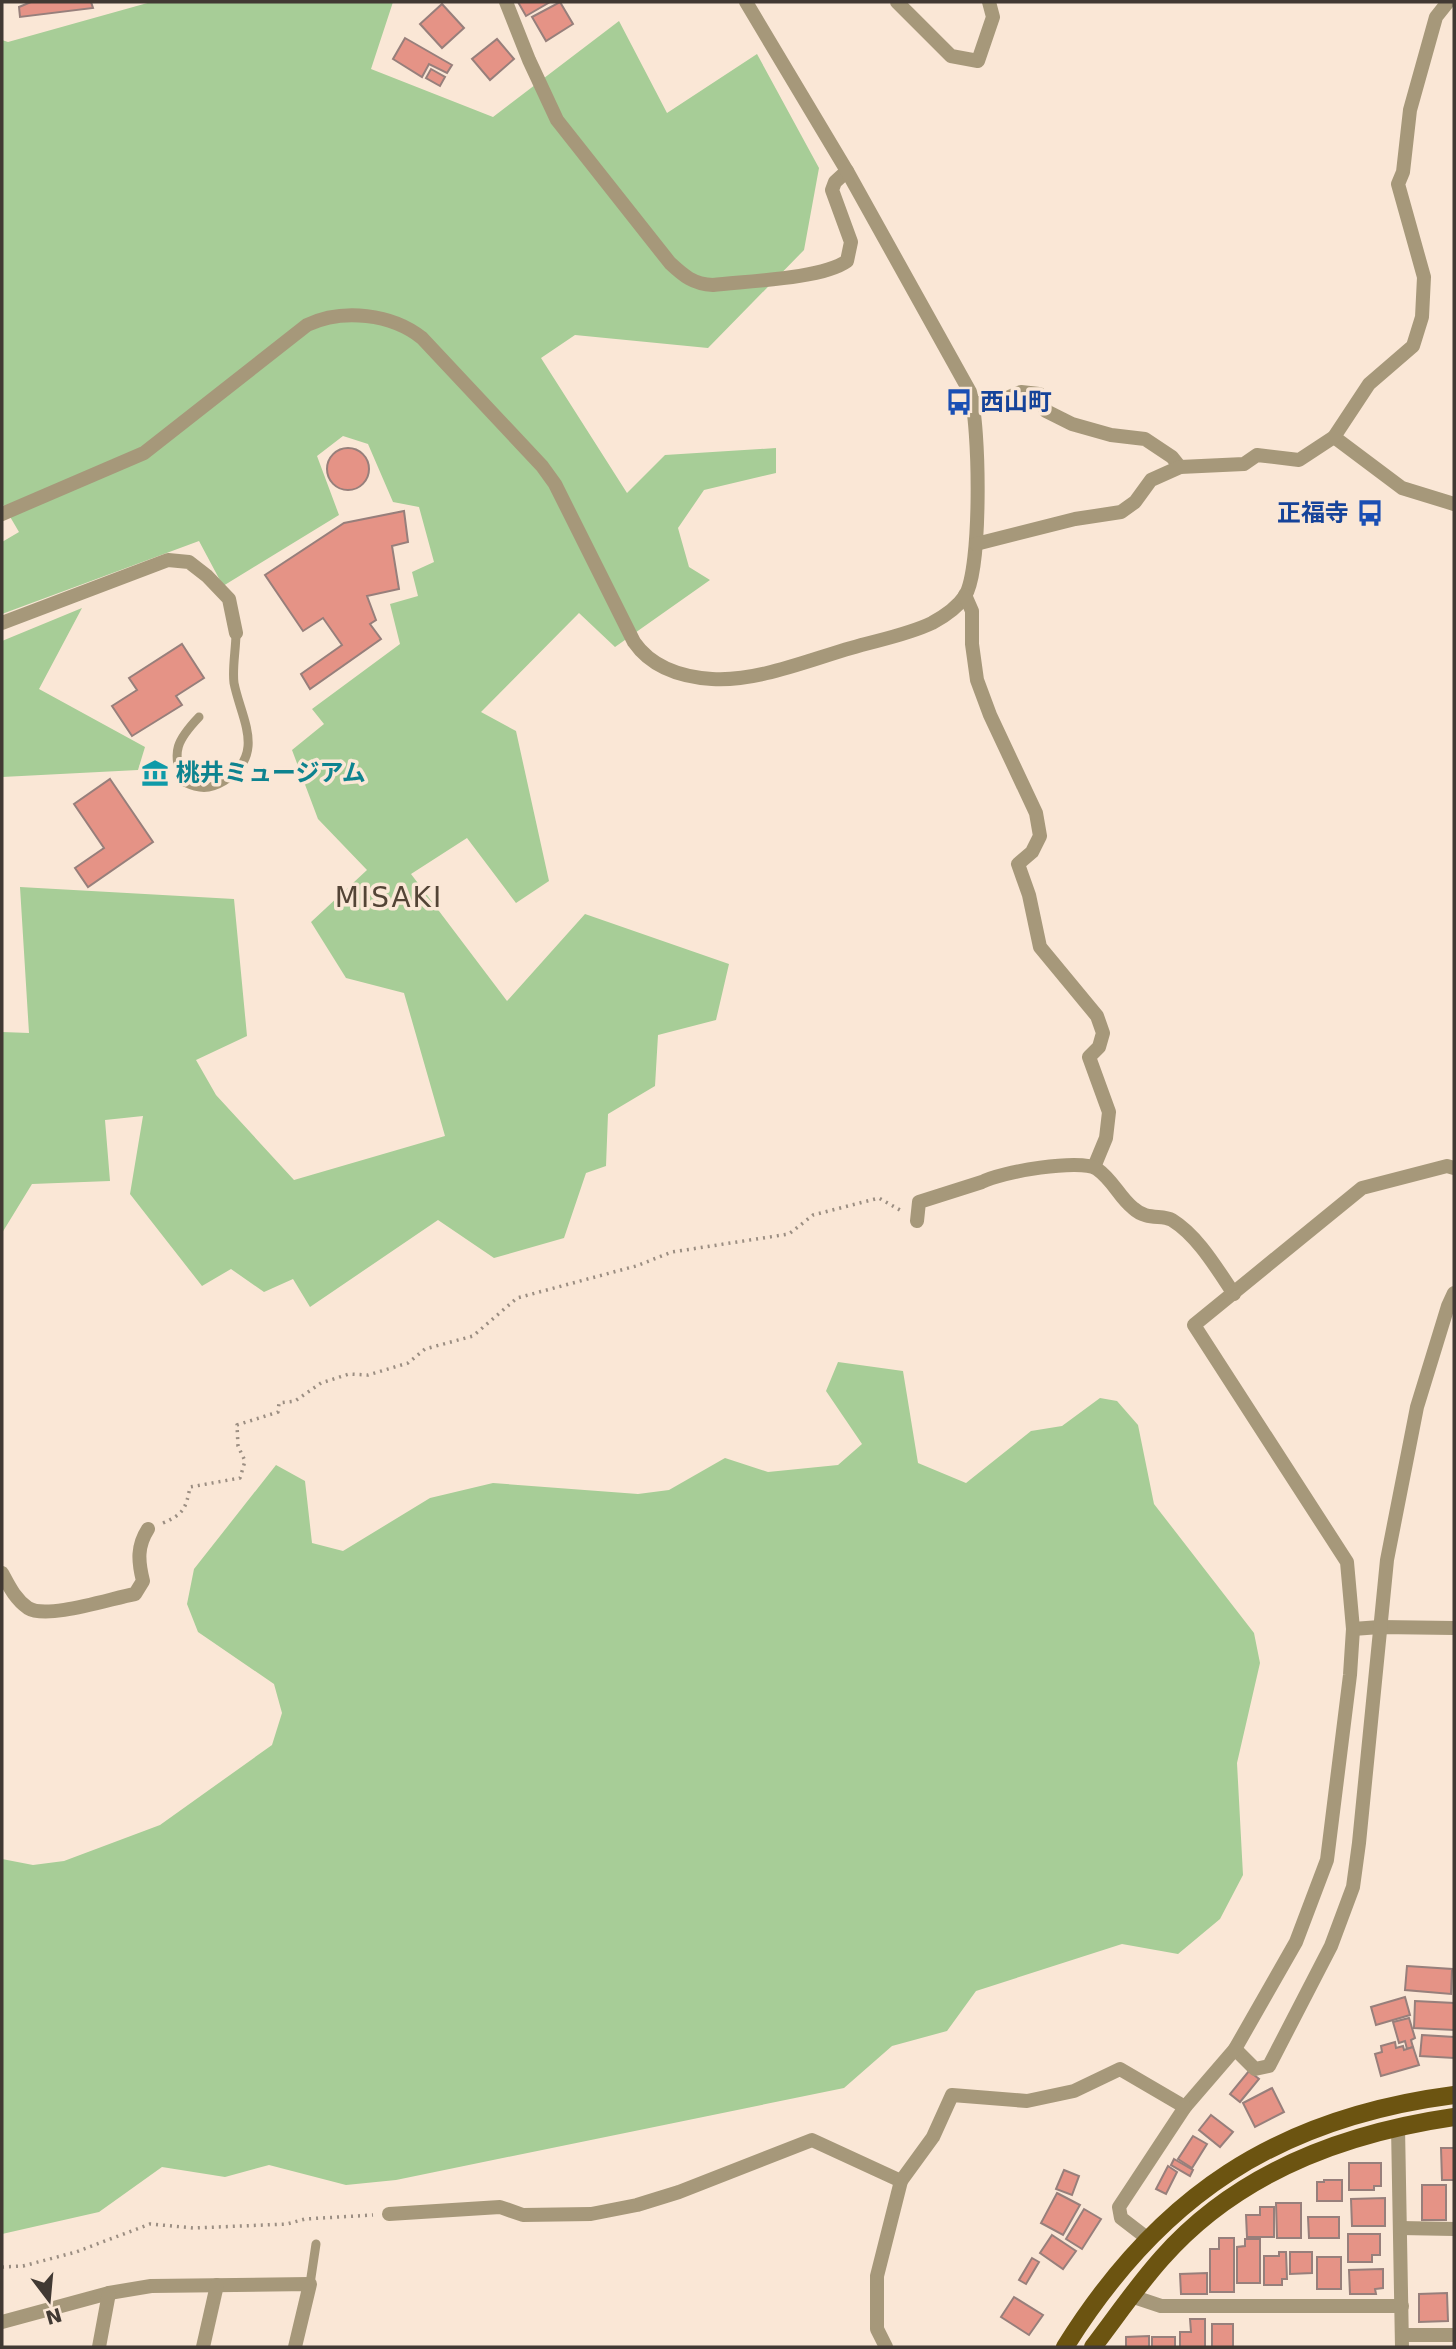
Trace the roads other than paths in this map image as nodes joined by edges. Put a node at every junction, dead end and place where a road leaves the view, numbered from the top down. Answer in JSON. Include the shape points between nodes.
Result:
{"nodes":[{"id":1,"x":506,"y":2,"type":"edge"},
{"id":2,"x":746,"y":2,"type":"edge"},
{"id":3,"x":897,"y":2,"type":"edge"},
{"id":4,"x":989,"y":2,"type":"edge"},
{"id":5,"x":1448,"y":2,"type":"edge"},
{"id":6,"x":847,"y":171,"type":"junction"},
{"id":7,"x":973,"y":403,"type":"junction"},
{"id":8,"x":1334,"y":437,"type":"junction"},
{"id":9,"x":1180,"y":467,"type":"junction"},
{"id":10,"x":1454,"y":504,"type":"edge"},
{"id":11,"x":2,"y":514,"type":"edge"},
{"id":12,"x":976,"y":544,"type":"junction"},
{"id":13,"x":965,"y":596,"type":"junction"},
{"id":14,"x":2,"y":623,"type":"edge"},
{"id":15,"x":236,"y":634,"type":"joint"},
{"id":16,"x":199,"y":717,"type":"dead end"},
{"id":17,"x":1094,"y":1167,"type":"junction"},
{"id":18,"x":1454,"y":1168,"type":"edge"},
{"id":19,"x":917,"y":1221,"type":"road end"},
{"id":20,"x":1454,"y":1293,"type":"edge"},
{"id":21,"x":1234,"y":1294,"type":"junction"},
{"id":22,"x":148,"y":1529,"type":"road end"},
{"id":23,"x":2,"y":1573,"type":"edge"},
{"id":24,"x":1380,"y":1627,"type":"junction"},
{"id":25,"x":1353,"y":1629,"type":"junction"},
{"id":26,"x":1454,"y":1629,"type":"edge"},
{"id":27,"x":1235,"y":2049,"type":"junction"},
{"id":28,"x":1454,"y":2095,"type":"edge"},
{"id":29,"x":1185,"y":2107,"type":"junction"},
{"id":30,"x":1454,"y":2118,"type":"edge"},
{"id":31,"x":1398,"y":2127,"type":"junction"},
{"id":32,"x":901,"y":2181,"type":"junction"},
{"id":33,"x":389,"y":2214,"type":"road end"},
{"id":34,"x":1401,"y":2228,"type":"junction"},
{"id":35,"x":1454,"y":2229,"type":"edge"},
{"id":36,"x":1147,"y":2238,"type":"junction"},
{"id":37,"x":316,"y":2244,"type":"dead end"},
{"id":38,"x":310,"y":2284,"type":"junction"},
{"id":39,"x":217,"y":2285,"type":"junction"},
{"id":40,"x":109,"y":2293,"type":"junction"},
{"id":41,"x":1131,"y":2296,"type":"junction"},
{"id":42,"x":1402,"y":2306,"type":"junction"},
{"id":43,"x":2,"y":2322,"type":"edge"},
{"id":44,"x":1454,"y":2334,"type":"edge"},
{"id":45,"x":1402,"y":2341,"type":"edge"},
{"id":46,"x":99,"y":2347,"type":"edge"},
{"id":47,"x":203,"y":2347,"type":"edge"},
{"id":48,"x":295,"y":2347,"type":"edge"},
{"id":49,"x":886,"y":2347,"type":"edge"},
{"id":50,"x":1065,"y":2347,"type":"edge"},
{"id":51,"x":1093,"y":2347,"type":"edge"}],
"edges":[{"from":1,"to":6,"type":"street","via":[[557,120],[687,279],[713,285],[818,273],[847,261],[851,242],[832,190]]},
{"from":2,"to":6,"type":"street"},
{"from":3,"to":4,"type":"street","via":[[951,56],[978,61],[993,17]]},
{"from":5,"to":8,"type":"street","via":[[1436,17],[1410,110],[1398,184],[1424,277],[1422,317],[1413,346],[1369,384]]},
{"from":6,"to":7,"type":"street","via":[[964,378]]},
{"from":7,"to":9,"type":"street","via":[[995,403],[1021,392],[1040,394],[1046,411],[1072,424],[1145,439]]},
{"from":7,"to":12,"type":"street"},
{"from":8,"to":9,"type":"street","via":[[1300,460],[1257,455],[1244,464]]},
{"from":8,"to":10,"type":"street","via":[[1402,488]]},
{"from":9,"to":12,"type":"street","via":[[1150,480],[1135,502],[1121,512]]},
{"from":11,"to":13,"type":"street","via":[[144,453],[307,325],[328,317],[362,316],[398,323],[422,338],[542,466],[634,642],[663,668],[710,679],[756,675],[918,629],[945,615]]},
{"from":12,"to":13,"type":"street"},
{"from":13,"to":17,"type":"street","via":[[972,611],[977,680],[1036,813],[1040,836],[1032,852],[1018,864],[1034,930],[1040,947],[1097,1016],[1103,1033],[1099,1047],[1089,1057],[1109,1112],[1106,1138]]},
{"from":14,"to":15,"type":"street","via":[[168,560],[188,562],[229,599]]},
{"from":15,"to":16,"type":"lane","via":[[234,681],[246,720],[248,750],[240,770],[221,783],[199,789],[184,782],[176,748]]},
{"from":17,"to":19,"type":"street","via":[[1014,1171],[992,1177],[919,1202]]},
{"from":17,"to":21,"type":"street","via":[[1132,1208],[1149,1218],[1171,1219],[1203,1249]]},
{"from":18,"to":21,"type":"street","via":[[1362,1188]]},
{"from":20,"to":24,"type":"street","via":[[1417,1407],[1387,1560]]},
{"from":21,"to":25,"type":"street","via":[[1194,1325],[1347,1562]]},
{"from":22,"to":23,"type":"street","via":[[138,1562],[143,1581],[135,1594],[49,1612],[29,1609]]},
{"from":24,"to":25,"type":"street"},
{"from":24,"to":26,"type":"street"},
{"from":24,"to":27,"type":"street","via":[[1353,1887],[1331,1946],[1269,2066],[1255,2069]]},
{"from":25,"to":27,"type":"street","via":[[1327,1860],[1296,1942]]},
{"from":27,"to":29,"type":"street"},
{"from":28,"to":36,"type":"main road","via":[[1358,2113],[1278,2144],[1212,2182]]},
{"from":29,"to":32,"type":"street","via":[[1120,2069],[1074,2091],[1027,2101],[952,2095],[933,2137]]},
{"from":29,"to":36,"type":"street","via":[[1119,2207],[1121,2218]]},
{"from":30,"to":31,"type":"main road"},
{"from":31,"to":34,"type":"street"},
{"from":31,"to":41,"type":"main road","via":[[1331,2146],[1253,2182],[1197,2224]]},
{"from":32,"to":33,"type":"street","via":[[812,2140],[679,2192],[592,2214],[523,2215],[499,2207]]},
{"from":32,"to":49,"type":"street","via":[[877,2276],[877,2329]]},
{"from":34,"to":35,"type":"street"},
{"from":34,"to":42,"type":"street"},
{"from":36,"to":50,"type":"main road","via":[[1095,2301]]},
{"from":37,"to":38,"type":"lane"},
{"from":38,"to":39,"type":"street"},
{"from":38,"to":48,"type":"street"},
{"from":39,"to":40,"type":"street","via":[[151,2286]]},
{"from":39,"to":47,"type":"street"},
{"from":40,"to":43,"type":"street"},
{"from":40,"to":46,"type":"street"},
{"from":41,"to":42,"type":"street","via":[[1161,2306]]},
{"from":41,"to":51,"type":"main road"},
{"from":42,"to":45,"type":"street"},
{"from":44,"to":45,"type":"street"}]}
